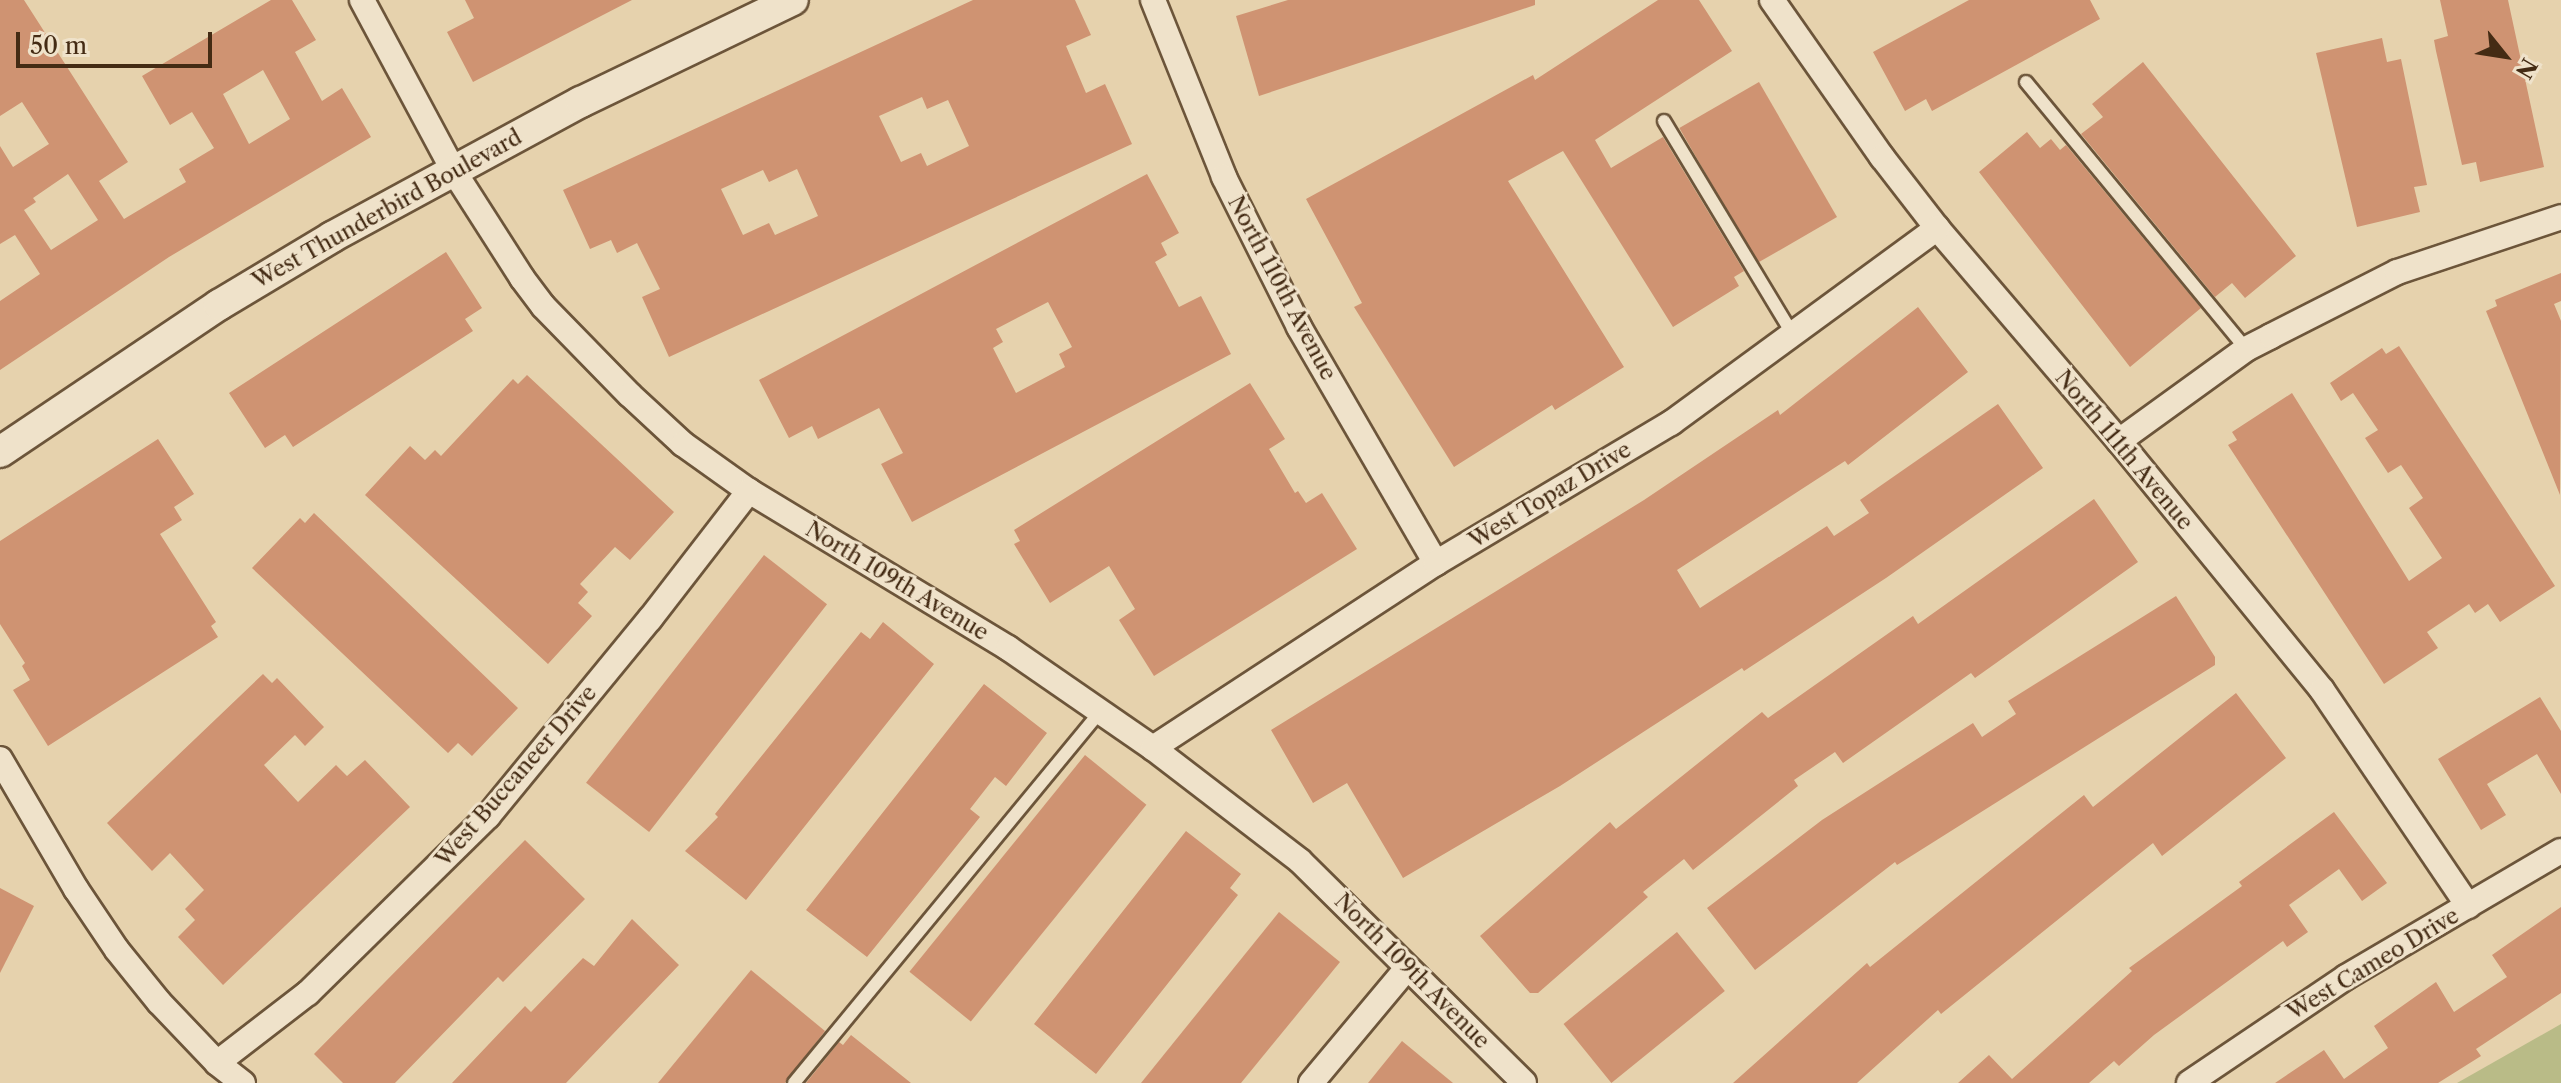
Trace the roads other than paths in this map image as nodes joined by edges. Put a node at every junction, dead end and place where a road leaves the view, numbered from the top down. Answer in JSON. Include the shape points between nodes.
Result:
{"nodes":[{"id":1,"x":362,"y":0,"type":"edge"},
{"id":2,"x":793,"y":0,"type":"edge"},
{"id":3,"x":1153,"y":0,"type":"edge"},
{"id":4,"x":1772,"y":0,"type":"edge"},
{"id":5,"x":2026,"y":82,"type":"dead end"},
{"id":6,"x":1664,"y":121,"type":"dead end"},
{"id":7,"x":453,"y":170,"type":"junction"},
{"id":8,"x":2561,"y":217,"type":"edge"},
{"id":9,"x":1937,"y":228,"type":"junction"},
{"id":10,"x":1793,"y":335,"type":"junction"},
{"id":11,"x":2246,"y":349,"type":"junction"},
{"id":12,"x":2119,"y":441,"type":"junction"},
{"id":13,"x":0,"y":452,"type":"edge"},
{"id":14,"x":749,"y":491,"type":"junction"},
{"id":15,"x":1436,"y":563,"type":"junction"},
{"id":16,"x":1100,"y":712,"type":"junction"},
{"id":17,"x":1153,"y":748,"type":"junction"},
{"id":18,"x":0,"y":759,"type":"edge"},
{"id":19,"x":2561,"y":851,"type":"edge"},
{"id":20,"x":2468,"y":906,"type":"junction"},
{"id":21,"x":1407,"y":968,"type":"junction"},
{"id":22,"x":217,"y":1063,"type":"junction"},
{"id":23,"x":243,"y":1083,"type":"edge"},
{"id":24,"x":794,"y":1083,"type":"edge"},
{"id":25,"x":1311,"y":1083,"type":"edge"},
{"id":26,"x":1524,"y":1083,"type":"edge"},
{"id":27,"x":2189,"y":1083,"type":"edge"}],
"edges":[{"from":1,"to":7,"type":"street","name":"North 109th Avenue"},
{"from":2,"to":7,"type":"street","name":"West Thunderbird Boulevard"},
{"from":3,"to":15,"type":"street","name":"North 110th Avenue","via":[[1224,177],[1299,327]]},
{"from":4,"to":9,"type":"street","name":"North 111th Avenue"},
{"from":5,"to":11,"type":"lane"},
{"from":6,"to":10,"type":"lane"},
{"from":7,"to":13,"type":"street","name":"West Thunderbird Boulevard","via":[[219,305]]},
{"from":7,"to":14,"type":"street","name":"North 109th Avenue","via":[[543,306],[683,444]]},
{"from":8,"to":11,"type":"street","via":[[2397,272]]},
{"from":9,"to":10,"type":"street","name":"West Topaz Drive"},
{"from":9,"to":12,"type":"street","name":"North 111th Avenue"},
{"from":10,"to":15,"type":"street","name":"West Topaz Drive","via":[[1671,423]]},
{"from":11,"to":12,"type":"street"},
{"from":12,"to":20,"type":"street","name":"North 111th Avenue","via":[[2322,690]]},
{"from":14,"to":16,"type":"street","name":"North 109th Avenue","via":[[1008,648]]},
{"from":14,"to":22,"type":"street","name":"West Buccaneer Drive","via":[[488,816],[308,993]]},
{"from":15,"to":17,"type":"street","name":"West Topaz Drive"},
{"from":16,"to":17,"type":"street","name":"North 109th Avenue"},
{"from":16,"to":24,"type":"lane"},
{"from":17,"to":21,"type":"street","name":"North 109th Avenue","via":[[1300,861]]},
{"from":18,"to":22,"type":"street","via":[[97,921],[159,1002]]},
{"from":19,"to":20,"type":"street","name":"West Cameo Drive"},
{"from":20,"to":27,"type":"street","name":"West Cameo Drive","via":[[2346,977]]},
{"from":21,"to":25,"type":"street"},
{"from":21,"to":26,"type":"street","name":"North 109th Avenue"},
{"from":22,"to":23,"type":"street"}]}
